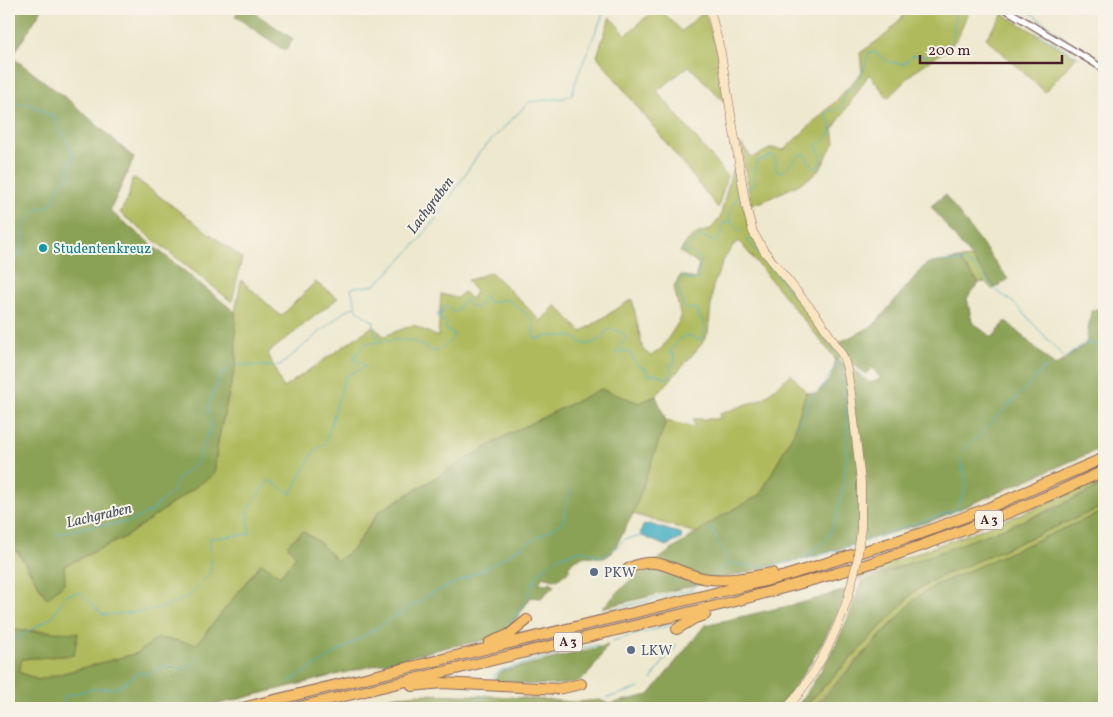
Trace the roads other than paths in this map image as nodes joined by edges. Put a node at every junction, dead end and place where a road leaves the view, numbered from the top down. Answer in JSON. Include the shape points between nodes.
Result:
{"nodes":[{"id":1,"x":710,"y":9,"type":"edge"},
{"id":2,"x":1005,"y":9,"type":"edge"},
{"id":3,"x":1104,"y":69,"type":"edge"},
{"id":4,"x":1104,"y":458,"type":"edge"},
{"id":5,"x":1104,"y":471,"type":"edge"},
{"id":6,"x":628,"y":569,"type":"dead end"},
{"id":7,"x":785,"y":576,"type":"junction"},
{"id":8,"x":732,"y":602,"type":"junction"},
{"id":9,"x":527,"y":620,"type":"dead end"},
{"id":10,"x":677,"y":629,"type":"dead end"},
{"id":11,"x":466,"y":654,"type":"junction"},
{"id":12,"x":404,"y":682,"type":"junction"},
{"id":13,"x":581,"y":684,"type":"dead end"},
{"id":14,"x":242,"y":708,"type":"edge"},
{"id":15,"x":295,"y":708,"type":"edge"},
{"id":16,"x":787,"y":708,"type":"edge"}],
"edges":[{"from":1,"to":16,"type":"street","bridge":true,"via":[[723,62],[749,219],[757,240],[812,309],[844,360],[850,382],[861,482],[857,562],[841,619],[826,651]]},
{"from":2,"to":3,"type":"street"},
{"from":4,"to":7,"type":"highway","number":"A 3","via":[[922,533]]},
{"from":5,"to":8,"type":"highway","number":"A 3","via":[[991,519],[879,560]]},
{"from":6,"to":7,"type":"highway","via":[[649,562],[711,580],[774,573]]},
{"from":7,"to":11,"type":"highway","number":"A 3"},
{"from":8,"to":10,"type":"highway","via":[[726,609],[695,618]]},
{"from":8,"to":12,"type":"highway","number":"A 3"},
{"from":9,"to":11,"type":"highway","via":[[510,634],[474,647]]},
{"from":11,"to":14,"type":"highway","number":"A 3"},
{"from":12,"to":13,"type":"highway","via":[[410,686],[442,683],[558,689]]},
{"from":12,"to":15,"type":"highway","number":"A 3"}]}
